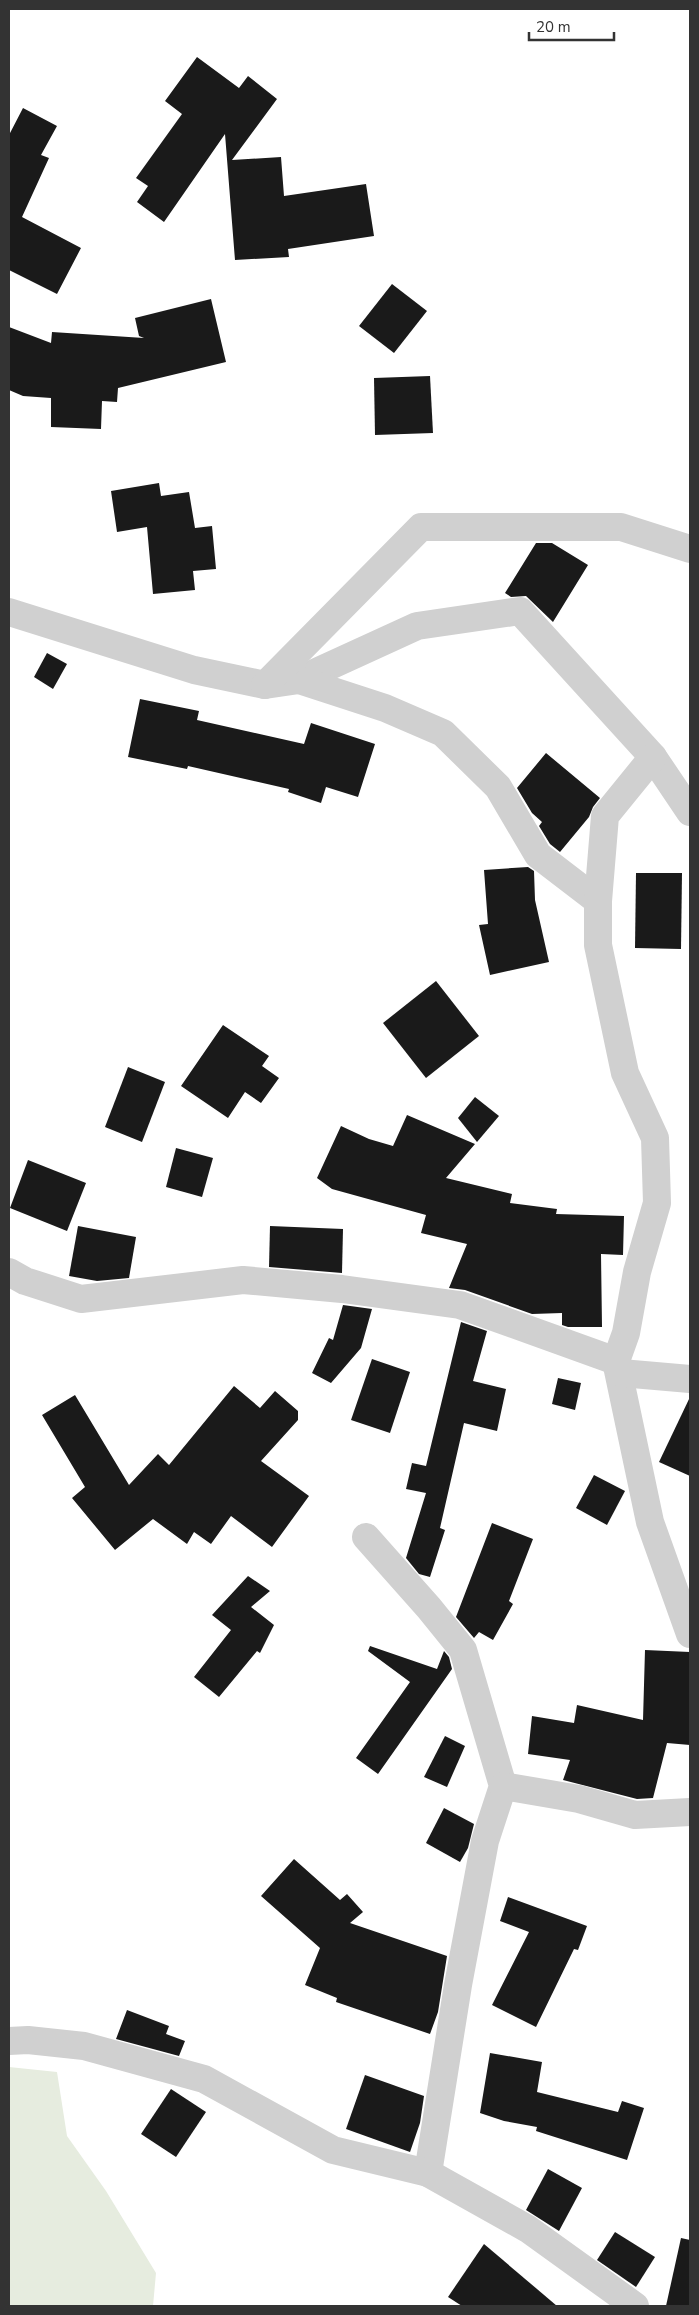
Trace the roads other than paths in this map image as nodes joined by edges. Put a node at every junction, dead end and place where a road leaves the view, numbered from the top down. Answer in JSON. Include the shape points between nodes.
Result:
{"nodes":[{"id":1,"x":690,"y":549,"type":"edge"},
{"id":2,"x":9,"y":612,"type":"edge"},
{"id":3,"x":300,"y":680,"type":"junction"},
{"id":4,"x":265,"y":685,"type":"junction"},
{"id":5,"x":652,"y":757,"type":"junction"},
{"id":6,"x":690,"y":812,"type":"edge"},
{"id":7,"x":598,"y":900,"type":"junction"},
{"id":8,"x":9,"y":1272,"type":"edge"},
{"id":9,"x":616,"y":1361,"type":"junction"},
{"id":10,"x":690,"y":1379,"type":"edge"},
{"id":11,"x":366,"y":1538,"type":"dead end"},
{"id":12,"x":690,"y":1634,"type":"edge"},
{"id":13,"x":503,"y":1786,"type":"junction"},
{"id":14,"x":690,"y":1812,"type":"edge"},
{"id":15,"x":9,"y":2041,"type":"edge"},
{"id":16,"x":428,"y":2173,"type":"junction"},
{"id":17,"x":635,"y":2306,"type":"edge"}],
"edges":[{"from":1,"to":4,"type":"street","via":[[621,527],[421,527]]},
{"from":2,"to":4,"type":"street","via":[[194,670]]},
{"from":3,"to":4,"type":"street"},
{"from":3,"to":5,"type":"street","via":[[417,626],[520,611]]},
{"from":3,"to":7,"type":"street","via":[[385,708],[443,733],[498,787],[538,855]]},
{"from":5,"to":6,"type":"street"},
{"from":5,"to":7,"type":"street","via":[[605,816]]},
{"from":7,"to":9,"type":"street","via":[[598,945],[625,1073],[655,1138],[657,1203],[636,1272],[626,1333]]},
{"from":8,"to":9,"type":"street","via":[[25,1281],[81,1299],[243,1280],[460,1305]]},
{"from":9,"to":10,"type":"street","via":[[621,1373]]},
{"from":9,"to":12,"type":"street","via":[[650,1522]]},
{"from":11,"to":13,"type":"street","via":[[463,1650]]},
{"from":13,"to":14,"type":"street","via":[[579,1799],[635,1815]]},
{"from":13,"to":16,"type":"street","via":[[483,1851]]},
{"from":15,"to":16,"type":"street","via":[[84,2046],[204,2079],[333,2150]]},
{"from":16,"to":17,"type":"street","via":[[528,2230]]}]}
